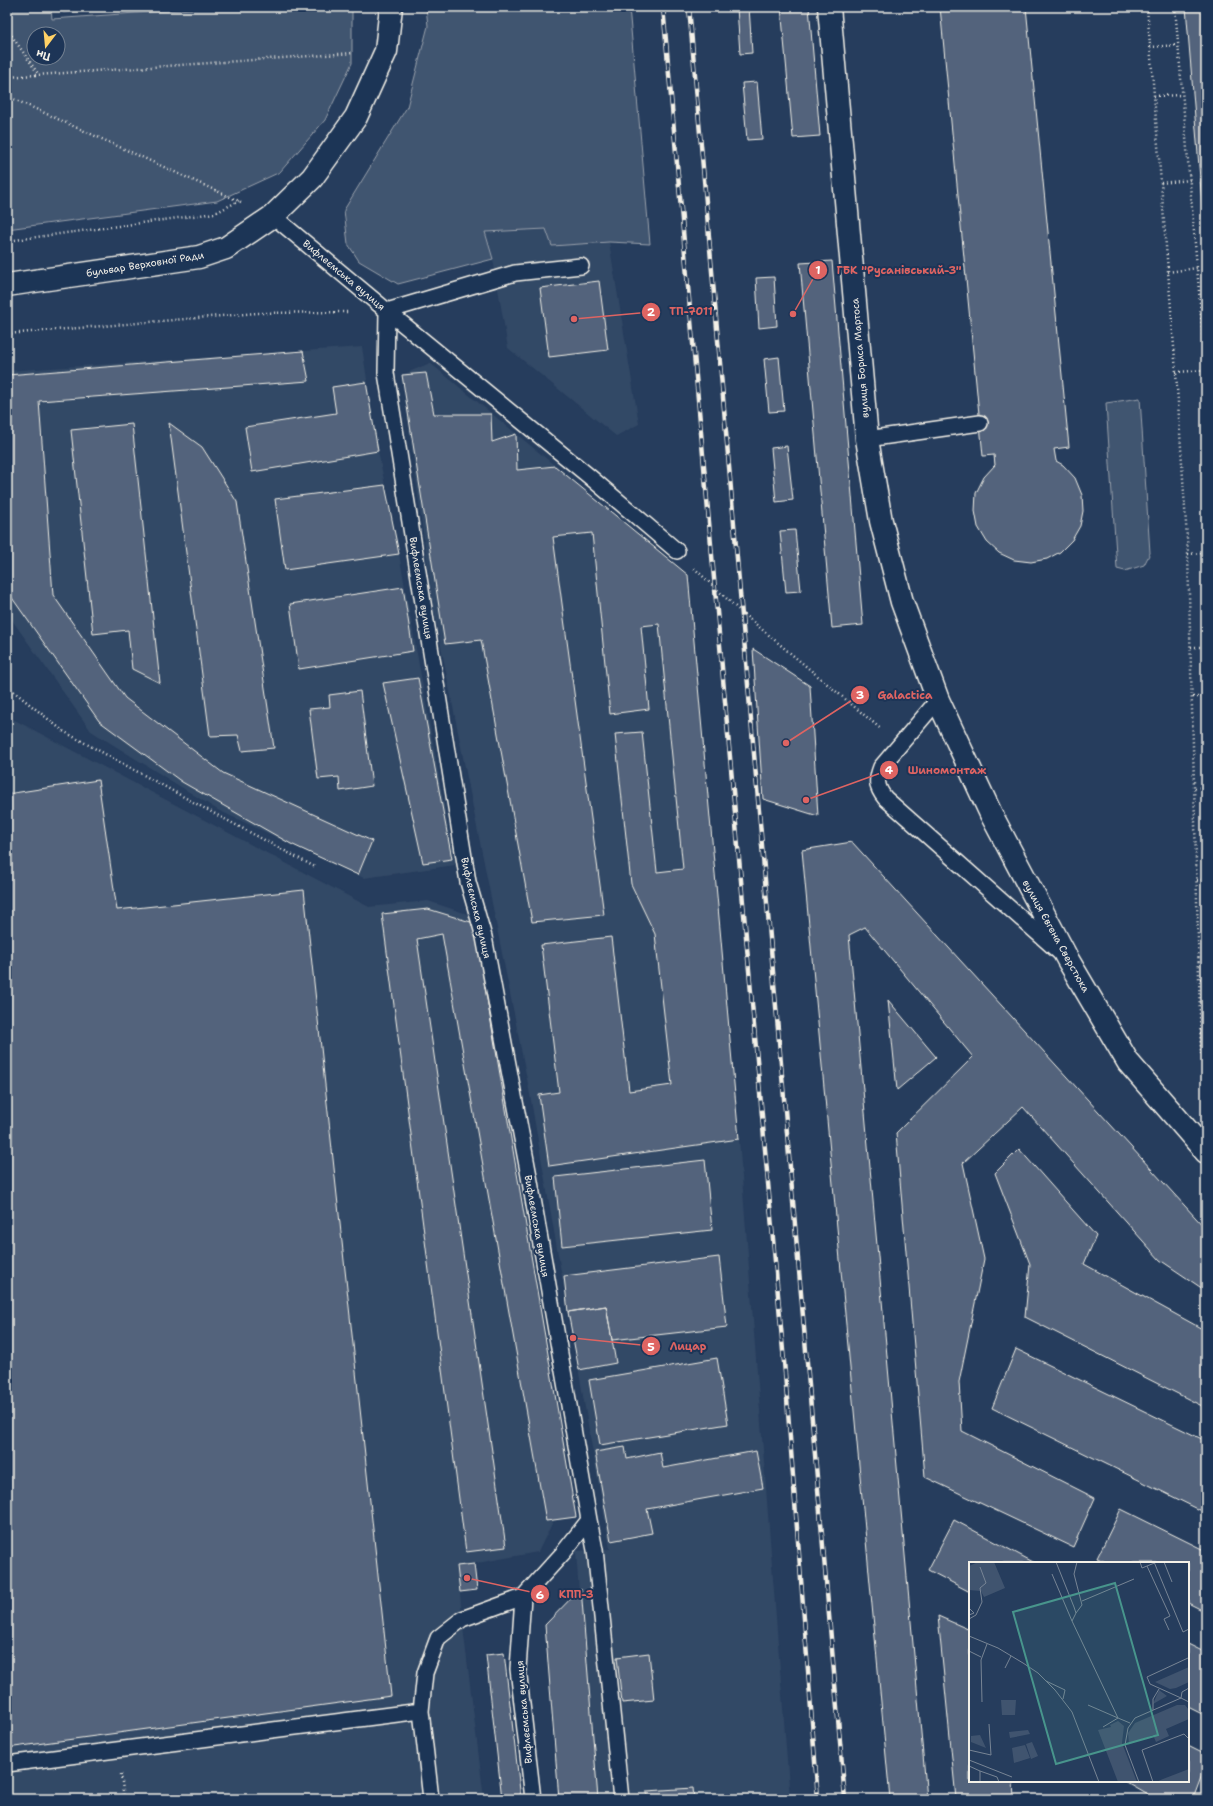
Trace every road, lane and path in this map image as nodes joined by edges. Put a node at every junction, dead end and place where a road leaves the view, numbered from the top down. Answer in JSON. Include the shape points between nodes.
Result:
{"nodes":[{"id":1,"x":392,"y":7,"type":"edge"},
{"id":2,"x":829,"y":7,"type":"edge"},
{"id":3,"x":1147,"y":7,"type":"edge"},
{"id":4,"x":1175,"y":7,"type":"edge"},
{"id":5,"x":7,"y":29,"type":"edge"},
{"id":6,"x":1178,"y":45,"type":"junction"},
{"id":7,"x":1150,"y":47,"type":"junction"},
{"id":8,"x":386,"y":51,"type":"junction"},
{"id":9,"x":39,"y":75,"type":"junction"},
{"id":10,"x":7,"y":77,"type":"edge"},
{"id":11,"x":1182,"y":94,"type":"junction"},
{"id":12,"x":7,"y":96,"type":"edge"},
{"id":13,"x":1154,"y":96,"type":"junction"},
{"id":14,"x":1190,"y":180,"type":"junction"},
{"id":15,"x":1161,"y":183,"type":"junction"},
{"id":16,"x":240,"y":201,"type":"junction"},
{"id":17,"x":273,"y":216,"type":"junction"},
{"id":18,"x":7,"y":241,"type":"edge"},
{"id":19,"x":581,"y":266,"type":"dead end"},
{"id":20,"x":1197,"y":268,"type":"junction"},
{"id":21,"x":1168,"y":272,"type":"junction"},
{"id":22,"x":7,"y":285,"type":"edge"},
{"id":23,"x":387,"y":311,"type":"junction"},
{"id":24,"x":7,"y":334,"type":"edge"},
{"id":25,"x":1206,"y":370,"type":"edge"},
{"id":26,"x":1176,"y":372,"type":"junction"},
{"id":27,"x":1206,"y":374,"type":"edge"},
{"id":28,"x":980,"y":423,"type":"dead end"},
{"id":29,"x":867,"y":439,"type":"junction"},
{"id":30,"x":677,"y":551,"type":"joint"},
{"id":31,"x":1206,"y":553,"type":"edge"},
{"id":32,"x":1188,"y":554,"type":"junction"},
{"id":33,"x":1191,"y":647,"type":"junction"},
{"id":34,"x":1206,"y":647,"type":"edge"},
{"id":35,"x":7,"y":686,"type":"edge"},
{"id":36,"x":1193,"y":697,"type":"junction"},
{"id":37,"x":1206,"y":697,"type":"edge"},
{"id":38,"x":938,"y":700,"type":"junction"},
{"id":39,"x":900,"y":744,"type":"junction"},
{"id":40,"x":1206,"y":787,"type":"edge"},
{"id":41,"x":1195,"y":788,"type":"junction"},
{"id":42,"x":315,"y":867,"type":"dead end"},
{"id":43,"x":1198,"y":880,"type":"junction"},
{"id":44,"x":1206,"y":880,"type":"edge"},
{"id":45,"x":1068,"y":960,"type":"junction"},
{"id":46,"x":1200,"y":979,"type":"junction"},
{"id":47,"x":1206,"y":979,"type":"edge"},
{"id":48,"x":1202,"y":1054,"type":"dead end"},
{"id":49,"x":1206,"y":1152,"type":"edge"},
{"id":50,"x":589,"y":1520,"type":"junction"},
{"id":51,"x":523,"y":1597,"type":"junction"},
{"id":52,"x":421,"y":1711,"type":"junction"},
{"id":53,"x":7,"y":1764,"type":"edge"},
{"id":54,"x":431,"y":1799,"type":"edge"},
{"id":55,"x":533,"y":1799,"type":"edge"},
{"id":56,"x":621,"y":1799,"type":"edge"}],
"edges":[{"from":1,"to":8,"type":"main road"},
{"from":2,"to":29,"type":"main road","name":"вулиця Бориса Мартоса"},
{"from":3,"to":7,"type":"path"},
{"from":4,"to":6,"type":"path"},
{"from":5,"to":9,"type":"path"},
{"from":6,"to":7,"type":"path"},
{"from":6,"to":11,"type":"path"},
{"from":7,"to":13,"type":"path"},
{"from":8,"to":9,"type":"path"},
{"from":8,"to":17,"type":"main road","via":[[356,117],[312,178]]},
{"from":9,"to":10,"type":"path"},
{"from":11,"to":13,"type":"path"},
{"from":11,"to":14,"type":"path"},
{"from":12,"to":16,"type":"path"},
{"from":13,"to":15,"type":"path"},
{"from":14,"to":15,"type":"path"},
{"from":14,"to":20,"type":"path"},
{"from":15,"to":21,"type":"path"},
{"from":16,"to":17,"type":"path"},
{"from":16,"to":18,"type":"path","via":[[215,213]]},
{"from":17,"to":22,"type":"main road","name":"бульвар Верховної Ради","via":[[226,248],[199,257]]},
{"from":17,"to":23,"type":"lane","name":"Вифлеємська вулиця"},
{"from":19,"to":23,"type":"lane","via":[[515,273]]},
{"from":20,"to":21,"type":"path"},
{"from":20,"to":25,"type":"path"},
{"from":21,"to":26,"type":"path"},
{"from":23,"to":24,"type":"path","via":[[257,313]]},
{"from":23,"to":30,"type":"lane"},
{"from":23,"to":50,"type":"lane","name":"Вифлеємська вулиця","via":[[386,373],[468,882],[485,945],[529,1176]]},
{"from":25,"to":26,"type":"path"},
{"from":25,"to":27,"type":"path"},
{"from":26,"to":32,"type":"path"},
{"from":28,"to":29,"type":"lane"},
{"from":29,"to":38,"type":"main road","name":"вулиця Бориса Мартоса","via":[[881,521],[902,602]]},
{"from":30,"to":39,"type":"path","via":[[740,611]]},
{"from":31,"to":32,"type":"path"},
{"from":32,"to":33,"type":"path"},
{"from":33,"to":34,"type":"path"},
{"from":33,"to":36,"type":"path"},
{"from":35,"to":42,"type":"path","via":[[63,731]]},
{"from":36,"to":37,"type":"path"},
{"from":36,"to":41,"type":"path"},
{"from":38,"to":39,"type":"lane"},
{"from":38,"to":45,"type":"main road","name":"вулиця Євгена Сверстюка","via":[[991,814]]},
{"from":39,"to":45,"type":"lane","via":[[881,767],[877,777],[878,788],[885,798]]},
{"from":40,"to":41,"type":"path"},
{"from":41,"to":43,"type":"path"},
{"from":43,"to":44,"type":"path"},
{"from":43,"to":46,"type":"path"},
{"from":45,"to":49,"type":"main road","name":"вулиця Євгена Сверстюка","via":[[1128,1062]]},
{"from":46,"to":47,"type":"path"},
{"from":46,"to":48,"type":"path"},
{"from":50,"to":51,"type":"lane"},
{"from":50,"to":56,"type":"lane","name":"Вифлеємська вулиця","via":[[595,1550]]},
{"from":51,"to":52,"type":"lane","via":[[462,1619],[438,1638],[425,1673]]},
{"from":51,"to":55,"type":"lane","name":"Вифлеємська вулиця","via":[[518,1669]]},
{"from":52,"to":53,"type":"lane"},
{"from":52,"to":54,"type":"lane"}]}
